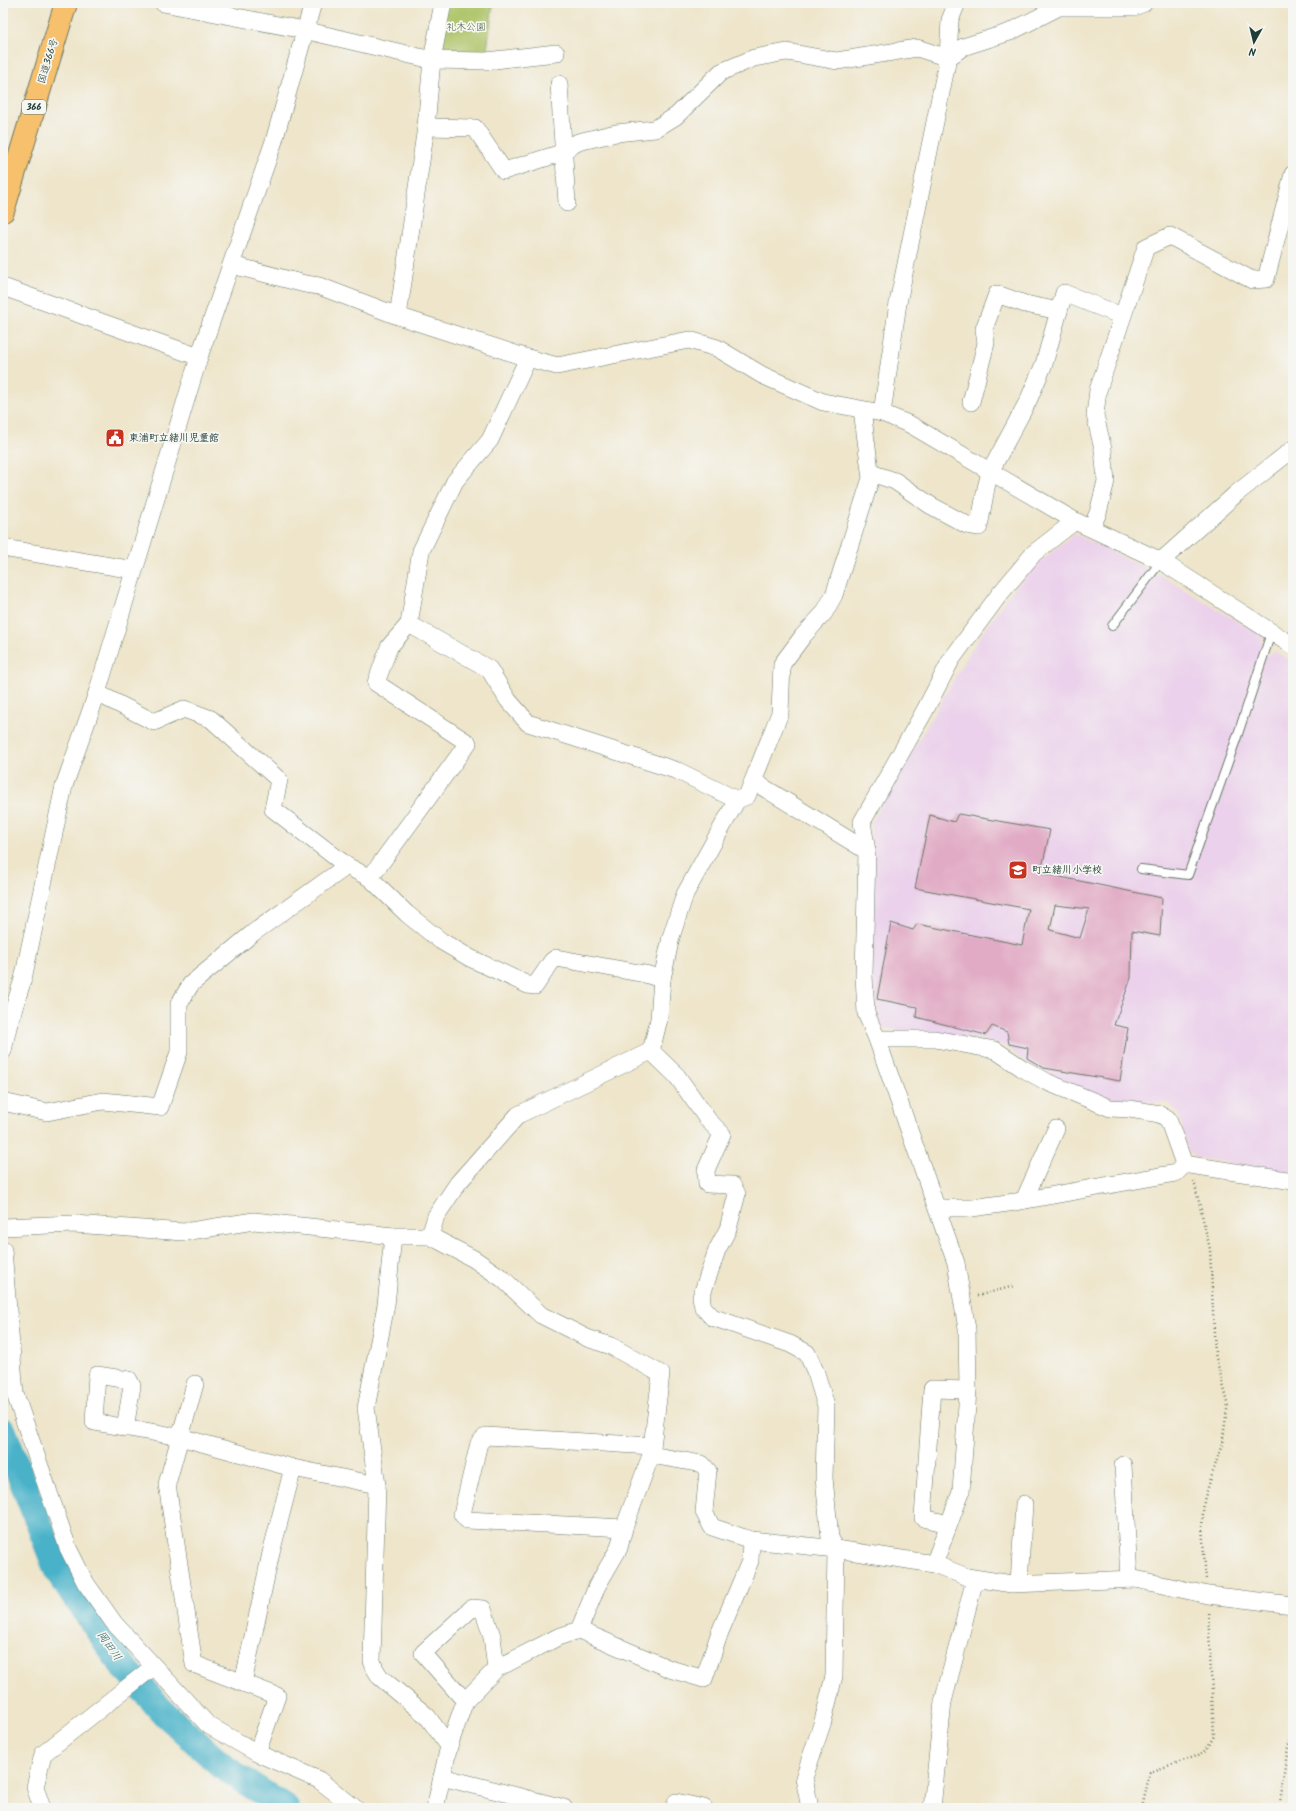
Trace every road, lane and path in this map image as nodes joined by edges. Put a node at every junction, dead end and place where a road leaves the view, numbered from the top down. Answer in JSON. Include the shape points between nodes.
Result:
{"nodes":[{"id":1,"x":66,"y":3,"type":"edge"},
{"id":2,"x":163,"y":3,"type":"edge"},
{"id":3,"x":313,"y":3,"type":"edge"},
{"id":4,"x":443,"y":3,"type":"edge"},
{"id":5,"x":957,"y":3,"type":"edge"},
{"id":6,"x":1144,"y":3,"type":"edge"},
{"id":7,"x":304,"y":30,"type":"junction"},
{"id":8,"x":556,"y":53,"type":"dead end"},
{"id":9,"x":948,"y":58,"type":"junction"},
{"id":10,"x":432,"y":60,"type":"junction"},
{"id":11,"x":559,"y":84,"type":"dead end"},
{"id":12,"x":426,"y":127,"type":"junction"},
{"id":13,"x":563,"y":151,"type":"junction"},
{"id":14,"x":1293,"y":174,"type":"edge"},
{"id":15,"x":567,"y":203,"type":"dead end"},
{"id":16,"x":3,"y":211,"type":"edge"},
{"id":17,"x":232,"y":265,"type":"junction"},
{"id":18,"x":3,"y":286,"type":"edge"},
{"id":19,"x":1059,"y":311,"type":"junction"},
{"id":20,"x":398,"y":316,"type":"junction"},
{"id":21,"x":1122,"y":316,"type":"junction"},
{"id":22,"x":199,"y":357,"type":"junction"},
{"id":23,"x":528,"y":358,"type":"junction"},
{"id":24,"x":971,"y":402,"type":"dead end"},
{"id":25,"x":862,"y":410,"type":"junction"},
{"id":26,"x":882,"y":413,"type":"junction"},
{"id":27,"x":1293,"y":449,"type":"edge"},
{"id":28,"x":990,"y":472,"type":"junction"},
{"id":29,"x":870,"y":473,"type":"junction"},
{"id":30,"x":1075,"y":521,"type":"junction"},
{"id":31,"x":1091,"y":528,"type":"junction"},
{"id":32,"x":3,"y":548,"type":"edge"},
{"id":33,"x":1161,"y":561,"type":"junction"},
{"id":34,"x":134,"y":570,"type":"junction"},
{"id":35,"x":409,"y":624,"type":"junction"},
{"id":36,"x":1112,"y":626,"type":"dead end"},
{"id":37,"x":1271,"y":633,"type":"junction"},
{"id":38,"x":1293,"y":646,"type":"edge"},
{"id":39,"x":97,"y":693,"type":"junction"},
{"id":40,"x":753,"y":781,"type":"junction"},
{"id":41,"x":737,"y":800,"type":"junction"},
{"id":42,"x":867,"y":851,"type":"junction"},
{"id":43,"x":347,"y":866,"type":"junction"},
{"id":44,"x":1141,"y":869,"type":"dead end"},
{"id":45,"x":370,"y":878,"type":"junction"},
{"id":46,"x":662,"y":979,"type":"junction"},
{"id":47,"x":877,"y":1039,"type":"junction"},
{"id":48,"x":3,"y":1051,"type":"edge"},
{"id":49,"x":651,"y":1051,"type":"junction"},
{"id":50,"x":3,"y":1102,"type":"edge"},
{"id":51,"x":1056,"y":1129,"type":"dead end"},
{"id":52,"x":1182,"y":1167,"type":"joint"},
{"id":53,"x":1293,"y":1181,"type":"edge"},
{"id":54,"x":1024,"y":1200,"type":"junction"},
{"id":55,"x":937,"y":1208,"type":"junction"},
{"id":56,"x":3,"y":1227,"type":"edge"},
{"id":57,"x":393,"y":1236,"type":"junction"},
{"id":58,"x":430,"y":1236,"type":"junction"},
{"id":59,"x":3,"y":1250,"type":"edge"},
{"id":60,"x":1014,"y":1286,"type":"dead end"},
{"id":61,"x":962,"y":1300,"type":"junction"},
{"id":62,"x":195,"y":1384,"type":"dead end"},
{"id":63,"x":968,"y":1390,"type":"junction"},
{"id":64,"x":125,"y":1428,"type":"dead end"},
{"id":65,"x":180,"y":1437,"type":"junction"},
{"id":66,"x":651,"y":1450,"type":"junction"},
{"id":67,"x":1123,"y":1465,"type":"dead end"},
{"id":68,"x":293,"y":1468,"type":"junction"},
{"id":69,"x":377,"y":1485,"type":"junction"},
{"id":70,"x":1024,"y":1504,"type":"dead end"},
{"id":71,"x":949,"y":1524,"type":"junction"},
{"id":72,"x":624,"y":1528,"type":"junction"},
{"id":73,"x":751,"y":1540,"type":"junction"},
{"id":74,"x":836,"y":1548,"type":"junction"},
{"id":75,"x":934,"y":1564,"type":"junction"},
{"id":76,"x":975,"y":1578,"type":"junction"},
{"id":77,"x":1129,"y":1579,"type":"junction"},
{"id":78,"x":1019,"y":1583,"type":"junction"},
{"id":79,"x":1208,"y":1595,"type":"junction"},
{"id":80,"x":1293,"y":1605,"type":"edge"},
{"id":81,"x":579,"y":1630,"type":"junction"},
{"id":82,"x":153,"y":1667,"type":"junction"},
{"id":83,"x":496,"y":1669,"type":"junction"},
{"id":84,"x":243,"y":1684,"type":"junction"},
{"id":85,"x":465,"y":1701,"type":"junction"},
{"id":86,"x":1293,"y":1724,"type":"edge"},
{"id":87,"x":449,"y":1746,"type":"junction"},
{"id":88,"x":257,"y":1752,"type":"junction"},
{"id":89,"x":442,"y":1777,"type":"junction"},
{"id":90,"x":42,"y":1808,"type":"edge"},
{"id":91,"x":355,"y":1808,"type":"edge"},
{"id":92,"x":435,"y":1808,"type":"edge"},
{"id":93,"x":564,"y":1808,"type":"edge"},
{"id":94,"x":674,"y":1808,"type":"edge"},
{"id":95,"x":704,"y":1808,"type":"edge"},
{"id":96,"x":810,"y":1808,"type":"edge"},
{"id":97,"x":932,"y":1808,"type":"edge"},
{"id":98,"x":1142,"y":1808,"type":"edge"},
{"id":99,"x":1279,"y":1808,"type":"edge"}],
"edges":[{"from":1,"to":16,"type":"highway","name":"国道366号","number":"366"},
{"from":2,"to":7,"type":"street"},
{"from":3,"to":7,"type":"street"},
{"from":4,"to":10,"type":"street"},
{"from":5,"to":9,"type":"street","via":[[950,20]]},
{"from":6,"to":9,"type":"street","via":[[1134,7],[1059,7],[1010,32],[963,46]]},
{"from":7,"to":10,"type":"street"},
{"from":7,"to":17,"type":"street","via":[[274,141]]},
{"from":8,"to":10,"type":"street","via":[[486,61]]},
{"from":9,"to":13,"type":"street","via":[[917,48],[837,61],[788,52],[754,58],[721,72],[676,116],[655,129],[616,133],[586,140]]},
{"from":9,"to":26,"type":"street","via":[[898,303]]},
{"from":10,"to":12,"type":"street"},
{"from":11,"to":13,"type":"street"},
{"from":12,"to":13,"type":"street","via":[[475,128],[504,171]]},
{"from":12,"to":20,"type":"street"},
{"from":13,"to":15,"type":"street"},
{"from":14,"to":21,"type":"street","via":[[1266,279],[1252,280],[1170,236],[1146,248]]},
{"from":17,"to":20,"type":"street","via":[[319,286]]},
{"from":17,"to":22,"type":"street"},
{"from":18,"to":22,"type":"street"},
{"from":19,"to":21,"type":"street","via":[[1064,294]]},
{"from":19,"to":24,"type":"street","via":[[1025,304],[996,294],[984,330],[986,343]]},
{"from":19,"to":28,"type":"street","via":[[1034,389]]},
{"from":20,"to":23,"type":"street"},
{"from":21,"to":31,"type":"street","via":[[1098,390],[1095,415],[1103,448],[1106,481],[1098,513]]},
{"from":22,"to":34,"type":"street"},
{"from":23,"to":25,"type":"street","via":[[557,366],[689,340],[717,348],[762,375],[823,402]]},
{"from":23,"to":35,"type":"street","via":[[490,440],[455,481],[421,551]]},
{"from":25,"to":26,"type":"street"},
{"from":25,"to":29,"type":"street"},
{"from":26,"to":28,"type":"street","via":[[911,425]]},
{"from":27,"to":33,"type":"street","via":[[1237,493]]},
{"from":28,"to":29,"type":"street","via":[[978,527],[967,525],[930,505],[895,481]]},
{"from":28,"to":30,"type":"street"},
{"from":29,"to":40,"type":"street","via":[[871,478],[834,595],[824,613],[782,664],[780,713]]},
{"from":30,"to":31,"type":"street"},
{"from":30,"to":42,"type":"street","via":[[1034,553],[951,660],[862,822]]},
{"from":31,"to":33,"type":"street"},
{"from":32,"to":34,"type":"street"},
{"from":33,"to":36,"type":"lane"},
{"from":33,"to":37,"type":"street"},
{"from":34,"to":39,"type":"street"},
{"from":35,"to":41,"type":"street","via":[[489,669],[508,700],[528,723],[678,771]]},
{"from":35,"to":45,"type":"street","via":[[389,647],[376,683],[468,743]]},
{"from":37,"to":38,"type":"street"},
{"from":37,"to":44,"type":"lane","via":[[1188,875]]},
{"from":39,"to":43,"type":"street","via":[[154,722],[184,709],[211,719],[279,780],[273,809]]},
{"from":39,"to":48,"type":"street","via":[[64,786],[23,979]]},
{"from":40,"to":41,"type":"street","via":[[747,796]]},
{"from":40,"to":42,"type":"street"},
{"from":41,"to":46,"type":"street","via":[[685,894],[671,937]]},
{"from":42,"to":47,"type":"street","via":[[864,975],[866,1013]]},
{"from":43,"to":45,"type":"street"},
{"from":43,"to":50,"type":"street","via":[[253,933],[191,984],[179,1004],[180,1052],[160,1107],[102,1101],[47,1112]]},
{"from":45,"to":46,"type":"street","via":[[407,914],[441,940],[470,958],[528,985],[535,986],[556,958]]},
{"from":46,"to":49,"type":"street","via":[[659,1019]]},
{"from":47,"to":53,"type":"street","via":[[935,1039],[996,1050],[1047,1082],[1110,1108],[1160,1114],[1168,1119],[1184,1164]]},
{"from":47,"to":55,"type":"street"},
{"from":49,"to":58,"type":"street","via":[[518,1115],[458,1183],[436,1216]]},
{"from":49,"to":74,"type":"street","via":[[677,1076],[708,1120],[722,1134],[706,1170],[707,1184],[732,1185],[737,1194],[728,1228],[717,1250],[701,1297],[703,1307],[712,1317],[790,1344],[807,1353],[816,1373],[826,1406],[824,1478],[830,1538]]},
{"from":51,"to":54,"type":"street"},
{"from":52,"to":54,"type":"street","via":[[1176,1173]]},
{"from":52,"to":79,"type":"path","via":[[1194,1180],[1210,1249],[1215,1354],[1228,1403],[1222,1444],[1204,1500],[1202,1527]]},
{"from":54,"to":55,"type":"street","via":[[972,1208]]},
{"from":55,"to":61,"type":"street","via":[[956,1263]]},
{"from":56,"to":57,"type":"street","via":[[74,1224],[184,1232],[254,1221]]},
{"from":57,"to":58,"type":"street"},
{"from":57,"to":69,"type":"street","via":[[386,1305],[366,1408]]},
{"from":58,"to":66,"type":"street","via":[[503,1279],[541,1315],[587,1338],[611,1346],[662,1374]]},
{"from":59,"to":82,"type":"street","via":[[15,1394],[68,1548],[85,1582],[114,1623]]},
{"from":60,"to":61,"type":"path"},
{"from":61,"to":63,"type":"street","via":[[967,1329]]},
{"from":62,"to":65,"type":"street"},
{"from":63,"to":71,"type":"street","via":[[961,1492]]},
{"from":63,"to":71,"type":"street","via":[[932,1389],[923,1518]]},
{"from":64,"to":65,"type":"street"},
{"from":65,"to":68,"type":"street"},
{"from":65,"to":84,"type":"street","via":[[167,1484],[194,1664]]},
{"from":66,"to":72,"type":"street"},
{"from":66,"to":72,"type":"street","via":[[486,1436],[479,1444],[462,1514],[467,1520]]},
{"from":66,"to":73,"type":"street","via":[[702,1464],[708,1471],[704,1512],[712,1527]]},
{"from":67,"to":77,"type":"street"},
{"from":68,"to":69,"type":"street"},
{"from":68,"to":84,"type":"street","via":[[271,1553]]},
{"from":69,"to":87,"type":"street","via":[[372,1661],[374,1669],[380,1677],[427,1716]]},
{"from":70,"to":78,"type":"street"},
{"from":71,"to":75,"type":"street"},
{"from":72,"to":81,"type":"street","via":[[619,1548],[597,1586]]},
{"from":73,"to":74,"type":"street"},
{"from":73,"to":81,"type":"street","via":[[750,1561],[720,1632],[704,1679],[670,1669]]},
{"from":74,"to":75,"type":"street"},
{"from":74,"to":96,"type":"street","via":[[834,1676],[823,1721],[804,1778]]},
{"from":75,"to":76,"type":"street"},
{"from":76,"to":78,"type":"street"},
{"from":76,"to":97,"type":"street","via":[[943,1702]]},
{"from":77,"to":78,"type":"street"},
{"from":77,"to":79,"type":"street"},
{"from":79,"to":80,"type":"street"},
{"from":79,"to":98,"type":"path","via":[[1214,1736],[1205,1752],[1150,1772]]},
{"from":81,"to":83,"type":"street","via":[[558,1637]]},
{"from":82,"to":88,"type":"street","via":[[208,1725]]},
{"from":82,"to":90,"type":"street","via":[[43,1754],[35,1787]]},
{"from":83,"to":85,"type":"street"},
{"from":83,"to":85,"type":"street","via":[[492,1636],[483,1609],[472,1608],[423,1653]]},
{"from":84,"to":88,"type":"street","via":[[277,1696]]},
{"from":85,"to":87,"type":"street"},
{"from":86,"to":99,"type":"path"},
{"from":87,"to":89,"type":"street"},
{"from":88,"to":91,"type":"street","via":[[319,1780]]},
{"from":89,"to":92,"type":"street"},
{"from":89,"to":93,"type":"street"},
{"from":94,"to":95,"type":"street","via":[[676,1802]]}]}
